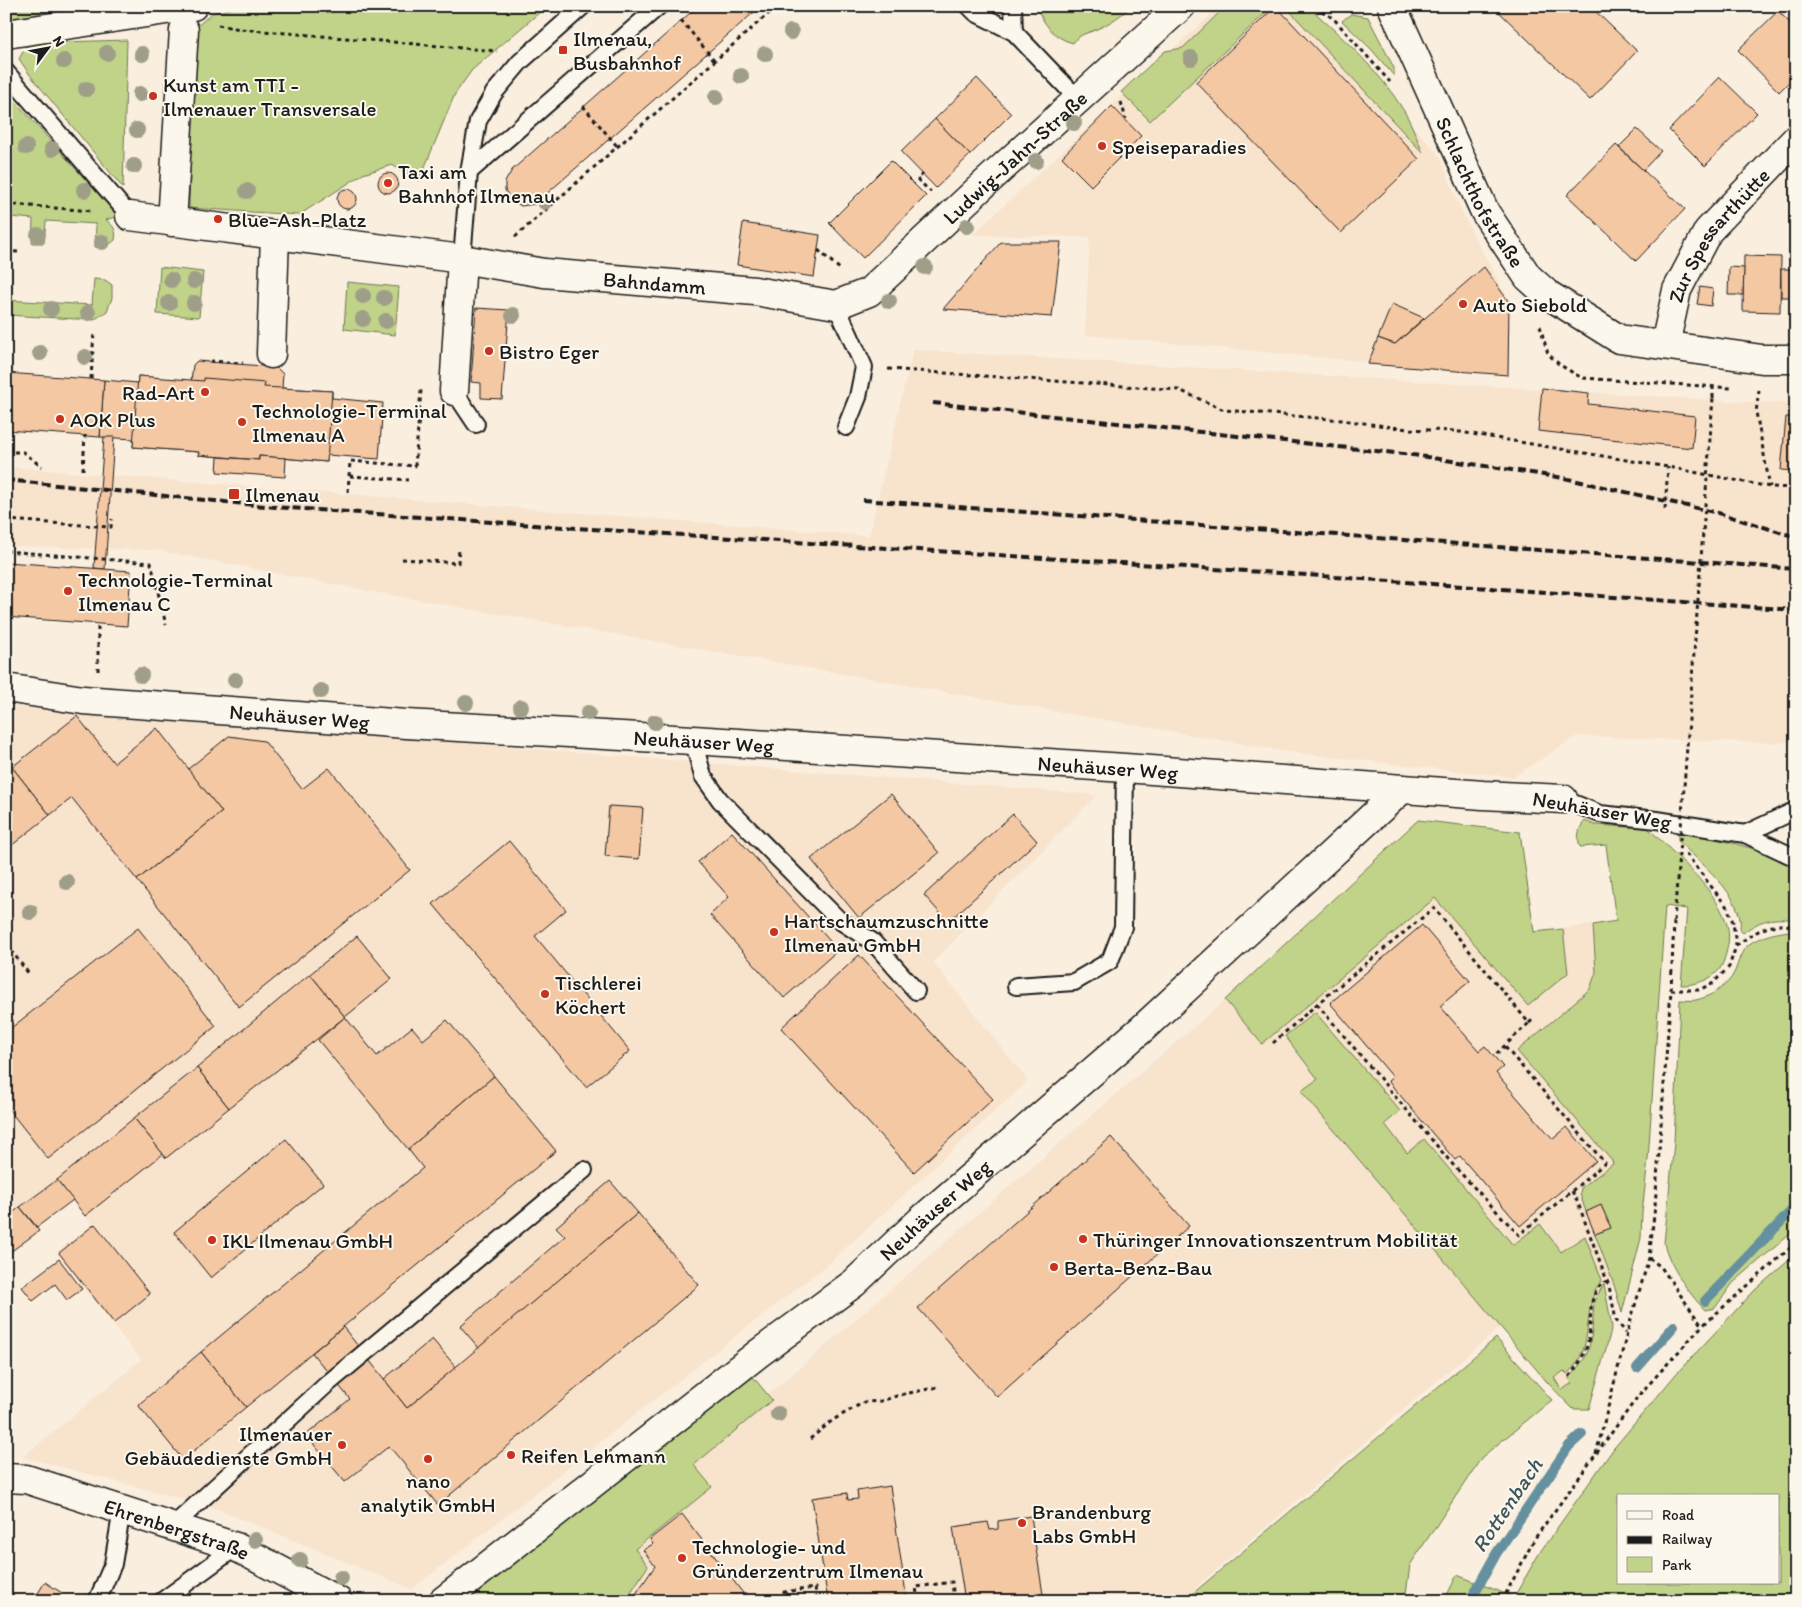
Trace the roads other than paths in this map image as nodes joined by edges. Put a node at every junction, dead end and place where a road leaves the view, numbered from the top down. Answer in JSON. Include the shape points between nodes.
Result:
{"nodes":[{"id":1,"x":582,"y":6,"type":"edge"},
{"id":2,"x":659,"y":6,"type":"edge"},
{"id":3,"x":969,"y":6,"type":"edge"},
{"id":4,"x":1013,"y":6,"type":"edge"},
{"id":5,"x":1181,"y":6,"type":"edge"},
{"id":6,"x":1392,"y":6,"type":"edge"},
{"id":7,"x":196,"y":20,"type":"edge"},
{"id":8,"x":1014,"y":32,"type":"junction"},
{"id":9,"x":6,"y":34,"type":"edge"},
{"id":10,"x":6,"y":72,"type":"edge"},
{"id":11,"x":1078,"y":99,"type":"junction"},
{"id":12,"x":1796,"y":139,"type":"edge"},
{"id":13,"x":469,"y":172,"type":"junction"},
{"id":14,"x":130,"y":216,"type":"joint"},
{"id":15,"x":172,"y":222,"type":"junction"},
{"id":16,"x":275,"y":235,"type":"junction"},
{"id":17,"x":474,"y":261,"type":"junction"},
{"id":18,"x":842,"y":304,"type":"junction"},
{"id":19,"x":1665,"y":345,"type":"junction"},
{"id":20,"x":260,"y":358,"type":"road end"},
{"id":21,"x":1796,"y":359,"type":"edge"},
{"id":22,"x":454,"y":391,"type":"joint"},
{"id":23,"x":476,"y":424,"type":"dead end"},
{"id":24,"x":846,"y":427,"type":"dead end"},
{"id":25,"x":6,"y":688,"type":"edge"},
{"id":26,"x":693,"y":740,"type":"junction"},
{"id":27,"x":1125,"y":768,"type":"junction"},
{"id":28,"x":1402,"y":789,"type":"junction"},
{"id":29,"x":1563,"y":799,"type":"joint"},
{"id":30,"x":1796,"y":810,"type":"edge"},
{"id":31,"x":1745,"y":834,"type":"junction"},
{"id":32,"x":1796,"y":858,"type":"edge"},
{"id":33,"x":1016,"y":986,"type":"dead end"},
{"id":34,"x":916,"y":991,"type":"dead end"},
{"id":35,"x":584,"y":1170,"type":"dead end"},
{"id":36,"x":6,"y":1478,"type":"edge"},
{"id":37,"x":122,"y":1510,"type":"junction"},
{"id":38,"x":173,"y":1526,"type":"junction"},
{"id":39,"x":236,"y":1547,"type":"junction"},
{"id":40,"x":97,"y":1601,"type":"edge"},
{"id":41,"x":162,"y":1601,"type":"edge"},
{"id":42,"x":338,"y":1601,"type":"edge"},
{"id":43,"x":443,"y":1601,"type":"edge"}],
"edges":[{"from":1,"to":13,"type":"lane","via":[[520,62],[494,92],[478,121]]},
{"from":2,"to":13,"type":"lane"},
{"from":3,"to":8,"type":"lane","via":[[976,13]]},
{"from":4,"to":8,"type":"lane"},
{"from":5,"to":11,"type":"street","name":"Ludwig-Jahn-Straße"},
{"from":6,"to":19,"type":"street","name":"Schlachthofstraße","via":[[1485,212],[1528,278],[1547,294],[1619,339]]},
{"from":7,"to":9,"type":"street"},
{"from":7,"to":15,"type":"street"},
{"from":8,"to":11,"type":"lane"},
{"from":10,"to":14,"type":"lane"},
{"from":11,"to":18,"type":"street","name":"Ludwig-Jahn-Straße","via":[[870,292]]},
{"from":12,"to":19,"type":"street","name":"Zur Spessarthütte","via":[[1708,231],[1677,290]]},
{"from":13,"to":17,"type":"lane"},
{"from":14,"to":15,"type":"street"},
{"from":15,"to":16,"type":"street","name":"Bahndamm"},
{"from":16,"to":17,"type":"street","name":"Bahndamm"},
{"from":16,"to":20,"type":"street"},
{"from":17,"to":18,"type":"street","name":"Bahndamm","via":[[544,273],[754,291]]},
{"from":17,"to":22,"type":"street"},
{"from":18,"to":24,"type":"lane","via":[[864,367],[858,397]]},
{"from":19,"to":21,"type":"street","name":"Schlachthofstraße","via":[[1762,359]]},
{"from":22,"to":23,"type":"lane"},
{"from":25,"to":26,"type":"street","name":"Neuhäuser Weg","via":[[98,701],[406,724]]},
{"from":26,"to":27,"type":"street","name":"Neuhäuser Weg"},
{"from":26,"to":34,"type":"lane","via":[[703,776],[720,800],[839,920],[873,942]]},
{"from":27,"to":28,"type":"street","name":"Neuhäuser Weg"},
{"from":27,"to":33,"type":"lane","via":[[1123,927],[1110,961],[1074,982]]},
{"from":28,"to":29,"type":"street","name":"Neuhäuser Weg"},
{"from":28,"to":43,"type":"street","name":"Neuhäuser Weg","via":[[1143,1028],[854,1283],[759,1353]]},
{"from":29,"to":31,"type":"lane","name":"Neuhäuser Weg","via":[[1600,814]]},
{"from":30,"to":31,"type":"lane"},
{"from":31,"to":32,"type":"lane","name":"Neuhäuser Weg"},
{"from":35,"to":38,"type":"lane","via":[[326,1385]]},
{"from":36,"to":37,"type":"street","name":"Ehrenbergstraße","via":[[26,1479]]},
{"from":37,"to":38,"type":"street","name":"Ehrenbergstraße"},
{"from":37,"to":40,"type":"lane","via":[[113,1564]]},
{"from":38,"to":39,"type":"street","name":"Ehrenbergstraße"},
{"from":39,"to":41,"type":"lane"},
{"from":39,"to":42,"type":"street","name":"Ehrenbergstraße"}]}
